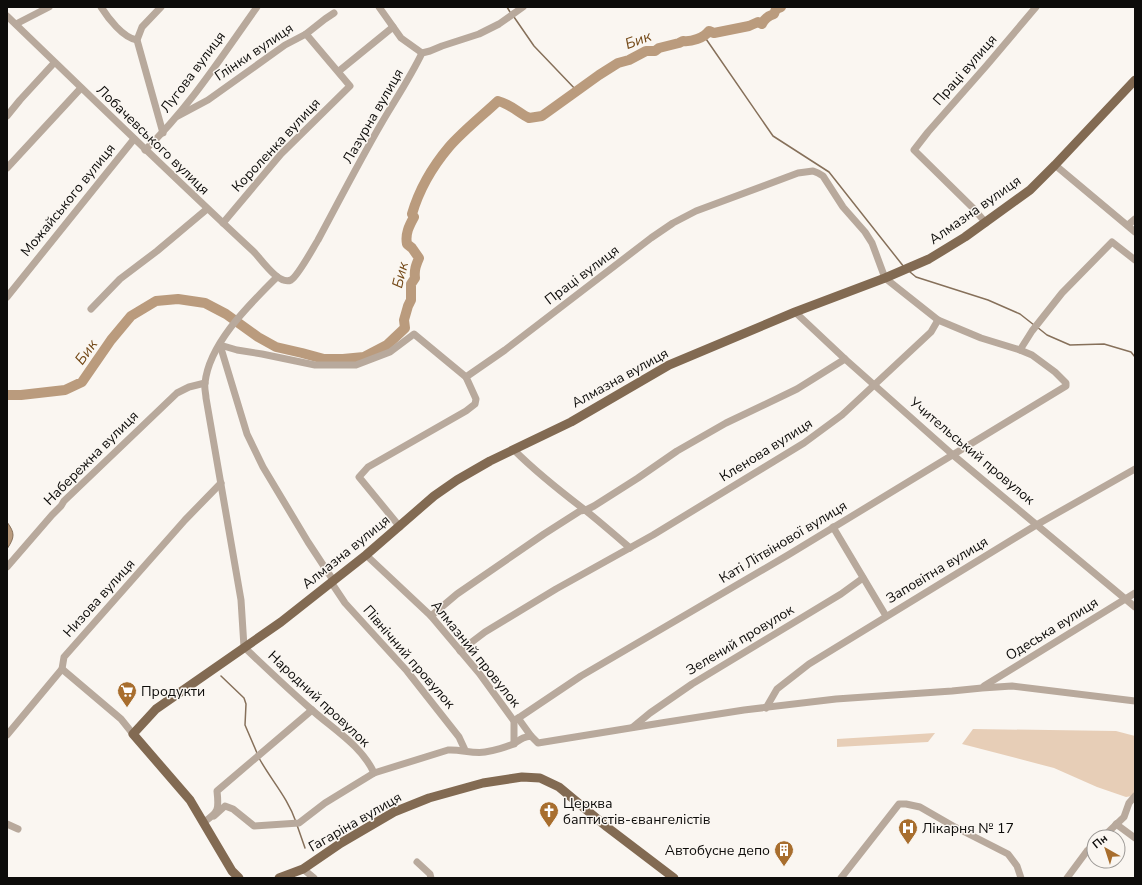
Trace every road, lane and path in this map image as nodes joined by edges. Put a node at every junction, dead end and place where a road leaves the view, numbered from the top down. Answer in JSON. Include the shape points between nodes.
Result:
{"nodes":[{"id":1,"x":49,"y":7,"type":"edge"},
{"id":2,"x":101,"y":7,"type":"edge"},
{"id":3,"x":161,"y":7,"type":"edge"},
{"id":4,"x":257,"y":7,"type":"edge"},
{"id":5,"x":379,"y":7,"type":"edge"},
{"id":6,"x":522,"y":7,"type":"edge"},
{"id":7,"x":1036,"y":7,"type":"edge"},
{"id":8,"x":334,"y":13,"type":"dead end"},
{"id":9,"x":7,"y":16,"type":"edge"},
{"id":10,"x":16,"y":24,"type":"junction"},
{"id":11,"x":393,"y":27,"type":"junction"},
{"id":12,"x":306,"y":34,"type":"junction"},
{"id":13,"x":137,"y":40,"type":"junction"},
{"id":14,"x":422,"y":53,"type":"junction"},
{"id":15,"x":54,"y":63,"type":"junction"},
{"id":16,"x":339,"y":71,"type":"junction"},
{"id":17,"x":1135,"y":80,"type":"edge"},
{"id":18,"x":350,"y":86,"type":"joint"},
{"id":19,"x":81,"y":88,"type":"junction"},
{"id":20,"x":7,"y":116,"type":"edge"},
{"id":21,"x":178,"y":116,"type":"junction"},
{"id":22,"x":163,"y":133,"type":"junction"},
{"id":23,"x":134,"y":139,"type":"junction"},
{"id":24,"x":145,"y":150,"type":"junction"},
{"id":25,"x":1055,"y":165,"type":"junction"},
{"id":26,"x":7,"y":168,"type":"edge"},
{"id":27,"x":206,"y":209,"type":"junction"},
{"id":28,"x":1135,"y":219,"type":"edge"},
{"id":29,"x":986,"y":223,"type":"junction"},
{"id":30,"x":223,"y":224,"type":"junction"},
{"id":31,"x":1128,"y":225,"type":"junction"},
{"id":32,"x":1135,"y":232,"type":"edge"},
{"id":33,"x":1135,"y":260,"type":"edge"},
{"id":34,"x":885,"y":278,"type":"junction"},
{"id":35,"x":280,"y":279,"type":"junction"},
{"id":36,"x":7,"y":297,"type":"edge"},
{"id":37,"x":91,"y":309,"type":"dead end"},
{"id":38,"x":795,"y":312,"type":"junction"},
{"id":39,"x":938,"y":320,"type":"junction"},
{"id":40,"x":220,"y":345,"type":"junction"},
{"id":41,"x":1020,"y":350,"type":"junction"},
{"id":42,"x":845,"y":359,"type":"junction"},
{"id":43,"x":466,"y":377,"type":"junction"},
{"id":44,"x":205,"y":383,"type":"junction"},
{"id":45,"x":874,"y":384,"type":"junction"},
{"id":46,"x":514,"y":450,"type":"junction"},
{"id":47,"x":953,"y":455,"type":"junction"},
{"id":48,"x":1135,"y":469,"type":"edge"},
{"id":49,"x":221,"y":483,"type":"junction"},
{"id":50,"x":586,"y":510,"type":"junction"},
{"id":51,"x":1038,"y":524,"type":"junction"},
{"id":52,"x":400,"y":527,"type":"junction"},
{"id":53,"x":833,"y":527,"type":"junction"},
{"id":54,"x":630,"y":548,"type":"junction"},
{"id":55,"x":366,"y":555,"type":"junction"},
{"id":56,"x":7,"y":567,"type":"edge"},
{"id":57,"x":863,"y":578,"type":"junction"},
{"id":58,"x":332,"y":581,"type":"junction"},
{"id":59,"x":1135,"y":593,"type":"edge"},
{"id":60,"x":1125,"y":599,"type":"junction"},
{"id":61,"x":1135,"y":607,"type":"edge"},
{"id":62,"x":431,"y":616,"type":"junction"},
{"id":63,"x":886,"y":616,"type":"junction"},
{"id":64,"x":244,"y":647,"type":"junction"},
{"id":65,"x":460,"y":651,"type":"junction"},
{"id":66,"x":62,"y":669,"type":"junction"},
{"id":67,"x":982,"y":688,"type":"junction"},
{"id":68,"x":1135,"y":701,"type":"edge"},
{"id":69,"x":766,"y":708,"type":"junction"},
{"id":70,"x":312,"y":710,"type":"junction"},
{"id":71,"x":516,"y":720,"type":"junction"},
{"id":72,"x":633,"y":728,"type":"junction"},
{"id":73,"x":133,"y":734,"type":"junction"},
{"id":74,"x":7,"y":735,"type":"edge"},
{"id":75,"x":531,"y":736,"type":"junction"},
{"id":76,"x":514,"y":744,"type":"junction"},
{"id":77,"x":465,"y":750,"type":"junction"},
{"id":78,"x":374,"y":773,"type":"junction"},
{"id":79,"x":1135,"y":796,"type":"edge"},
{"id":80,"x":214,"y":816,"type":"junction"},
{"id":81,"x":204,"y":822,"type":"junction"},
{"id":82,"x":7,"y":824,"type":"edge"},
{"id":83,"x":1116,"y":824,"type":"junction"},
{"id":84,"x":18,"y":829,"type":"dead end"},
{"id":85,"x":1111,"y":829,"type":"edge"},
{"id":86,"x":1135,"y":838,"type":"edge"},
{"id":87,"x":1086,"y":852,"type":"edge"},
{"id":88,"x":418,"y":862,"type":"dead end"},
{"id":89,"x":303,"y":869,"type":"junction"},
{"id":90,"x":287,"y":876,"type":"edge"},
{"id":91,"x":671,"y":877,"type":"edge"},
{"id":92,"x":239,"y":878,"type":"edge"},
{"id":93,"x":279,"y":878,"type":"edge"},
{"id":94,"x":314,"y":878,"type":"edge"},
{"id":95,"x":431,"y":878,"type":"edge"},
{"id":96,"x":841,"y":878,"type":"edge"},
{"id":97,"x":1021,"y":878,"type":"edge"},
{"id":98,"x":1067,"y":878,"type":"edge"}],
"edges":[{"from":1,"to":10,"type":"street"},
{"from":2,"to":13,"type":"street","via":[[124,35]]},
{"from":3,"to":13,"type":"street","via":[[142,27]]},
{"from":4,"to":21,"type":"street","name":"Лугова вулиця"},
{"from":5,"to":11,"type":"street"},
{"from":6,"to":14,"type":"street","via":[[499,24],[479,34]]},
{"from":7,"to":29,"type":"street","name":"Праці вулиця","via":[[914,150]]},
{"from":8,"to":12,"type":"street"},
{"from":9,"to":10,"type":"street","name":"Лобачевського вулиця"},
{"from":10,"to":15,"type":"street","name":"Лобачевського вулиця"},
{"from":11,"to":14,"type":"street","via":[[401,38]]},
{"from":11,"to":16,"type":"street"},
{"from":12,"to":16,"type":"street","name":"Глінки вулиця"},
{"from":12,"to":21,"type":"street","name":"Глінки вулиця","via":[[285,45],[208,100]]},
{"from":13,"to":22,"type":"street"},
{"from":14,"to":35,"type":"street","name":"Лазурна вулиця","via":[[310,254],[290,281]]},
{"from":15,"to":19,"type":"street","name":"Лобачевського вулиця"},
{"from":15,"to":20,"type":"street"},
{"from":16,"to":18,"type":"street","name":"Глінки вулиця"},
{"from":17,"to":25,"type":"main road","name":"Алмазна вулиця"},
{"from":18,"to":30,"type":"street","name":"Короленка вулиця","via":[[281,154]]},
{"from":19,"to":23,"type":"street","name":"Лобачевського вулиця"},
{"from":19,"to":26,"type":"street"},
{"from":21,"to":22,"type":"street","name":"Лугова вулиця"},
{"from":22,"to":24,"type":"street","name":"Лугова вулиця"},
{"from":23,"to":24,"type":"street","name":"Лобачевського вулиця"},
{"from":23,"to":36,"type":"street","name":"Можайського вулиця"},
{"from":24,"to":27,"type":"street","name":"Лобачевського вулиця"},
{"from":25,"to":29,"type":"main road","name":"Алмазна вулиця","via":[[1030,190]]},
{"from":25,"to":31,"type":"street"},
{"from":27,"to":30,"type":"street","name":"Лобачевського вулиця"},
{"from":27,"to":37,"type":"street","via":[[120,279]]},
{"from":28,"to":31,"type":"street"},
{"from":29,"to":34,"type":"main road","name":"Алмазна вулиця","via":[[929,259]]},
{"from":30,"to":35,"type":"street","name":"Лобачевського вулиця"},
{"from":31,"to":32,"type":"street"},
{"from":33,"to":41,"type":"street","via":[[1112,242],[1062,293]]},
{"from":34,"to":38,"type":"main road","name":"Алмазна вулиця"},
{"from":34,"to":39,"type":"street"},
{"from":34,"to":43,"type":"street","name":"Праці вулиця","via":[[872,243],[843,207],[823,176],[813,171],[798,173],[696,210],[674,223]]},
{"from":35,"to":40,"type":"street","name":"Лазурна вулиця","via":[[244,311]]},
{"from":38,"to":42,"type":"street","name":"Учительський провулок"},
{"from":38,"to":46,"type":"main road","name":"Алмазна вулиця","via":[[669,365],[571,422]]},
{"from":39,"to":41,"type":"street","via":[[981,338]]},
{"from":39,"to":45,"type":"street","name":"Кленова вулиця","via":[[931,332]]},
{"from":40,"to":43,"type":"street","via":[[315,365],[356,365],[390,352],[414,334]]},
{"from":40,"to":44,"type":"street","name":"Лазурна вулиця","via":[[214,353]]},
{"from":40,"to":58,"type":"street","name":"Північний провулок","via":[[247,434],[263,466]]},
{"from":41,"to":47,"type":"street","name":"Каті Літвінової вулиця","via":[[1042,362],[1066,386]]},
{"from":42,"to":45,"type":"street","name":"Учительський провулок"},
{"from":42,"to":50,"type":"street","via":[[797,389],[726,423],[677,451]]},
{"from":43,"to":52,"type":"street","via":[[476,404],[368,467],[359,478]]},
{"from":44,"to":49,"type":"street"},
{"from":44,"to":56,"type":"street","name":"Набережна вулиця","via":[[189,387],[163,406],[64,501]]},
{"from":45,"to":47,"type":"street","name":"Учительський провулок"},
{"from":45,"to":54,"type":"street","name":"Кленова вулиця","via":[[842,415],[804,443]]},
{"from":46,"to":50,"type":"street","via":[[560,492]]},
{"from":46,"to":52,"type":"main road","name":"Алмазна вулиця","via":[[457,480],[434,496]]},
{"from":47,"to":51,"type":"street","name":"Учительський провулок"},
{"from":47,"to":53,"type":"street","name":"Каті Літвінової вулиця"},
{"from":48,"to":51,"type":"street","name":"Заповітна вулиця"},
{"from":49,"to":64,"type":"street","via":[[241,600]]},
{"from":49,"to":66,"type":"street","name":"Низова вулиця","via":[[64,657]]},
{"from":50,"to":54,"type":"street"},
{"from":50,"to":62,"type":"street","via":[[580,511],[544,534],[457,594]]},
{"from":51,"to":60,"type":"street","name":"Учительський провулок"},
{"from":51,"to":63,"type":"street","name":"Заповітна вулиця"},
{"from":52,"to":55,"type":"main road","name":"Алмазна вулиця"},
{"from":53,"to":57,"type":"street"},
{"from":53,"to":71,"type":"street","name":"Каті Літвінової вулиця","via":[[788,556],[581,676]]},
{"from":54,"to":65,"type":"street","name":"Кленова вулиця","via":[[485,632]]},
{"from":55,"to":58,"type":"main road","name":"Алмазна вулиця"},
{"from":55,"to":62,"type":"street","name":"Алмазний провулок"},
{"from":57,"to":63,"type":"street"},
{"from":57,"to":72,"type":"street","name":"Зелений провулок","via":[[692,684]]},
{"from":58,"to":64,"type":"main road","name":"Алмазна вулиця","via":[[281,622]]},
{"from":58,"to":77,"type":"street","name":"Північний провулок","via":[[345,603],[407,671],[459,737]]},
{"from":59,"to":60,"type":"street","name":"Одеська вулиця"},
{"from":60,"to":61,"type":"street","name":"Учительський провулок"},
{"from":60,"to":67,"type":"street","name":"Одеська вулиця"},
{"from":62,"to":65,"type":"street","name":"Алмазний провулок"},
{"from":63,"to":69,"type":"street","name":"Заповітна вулиця","via":[[808,664],[777,689]]},
{"from":64,"to":70,"type":"street","name":"Народний провулок"},
{"from":64,"to":73,"type":"main road","name":"Алмазна вулиця","via":[[156,709]]},
{"from":65,"to":71,"type":"street","name":"Алмазний провулок"},
{"from":66,"to":73,"type":"street","via":[[121,719]]},
{"from":66,"to":74,"type":"street","name":"Низова вулиця"},
{"from":67,"to":68,"type":"street","via":[[1012,686]]},
{"from":67,"to":69,"type":"street","via":[[836,699]]},
{"from":69,"to":72,"type":"street"},
{"from":70,"to":78,"type":"street","name":"Народний провулок","via":[[369,762]]},
{"from":70,"to":80,"type":"street","via":[[217,791],[219,803]]},
{"from":71,"to":75,"type":"street"},
{"from":71,"to":76,"type":"street","name":"Алмазний провулок"},
{"from":72,"to":75,"type":"street","via":[[538,743]]},
{"from":73,"to":81,"type":"main road","via":[[190,800]]},
{"from":75,"to":76,"type":"street","via":[[521,738]]},
{"from":76,"to":77,"type":"street","via":[[484,752]]},
{"from":77,"to":78,"type":"street","via":[[448,750]]},
{"from":78,"to":80,"type":"street","via":[[295,823],[254,826],[233,809],[225,806]]},
{"from":79,"to":83,"type":"street","via":[[1129,803],[1124,817]]},
{"from":80,"to":81,"type":"street"},
{"from":81,"to":92,"type":"main road","via":[[232,871]]},
{"from":82,"to":84,"type":"street"},
{"from":83,"to":85,"type":"street"},
{"from":83,"to":86,"type":"street"},
{"from":87,"to":98,"type":"street"},
{"from":88,"to":95,"type":"street"},
{"from":89,"to":90,"type":"main road","name":"Гагаріна вулиця"},
{"from":89,"to":91,"type":"main road","name":"Гагаріна вулиця","via":[[394,812],[429,798],[483,784],[540,778],[559,787]]},
{"from":89,"to":94,"type":"street"},
{"from":90,"to":93,"type":"main road","name":"Гагаріна вулиця"},
{"from":96,"to":97,"type":"street","via":[[899,804],[906,804],[920,807],[1008,854],[1017,866]]}]}
